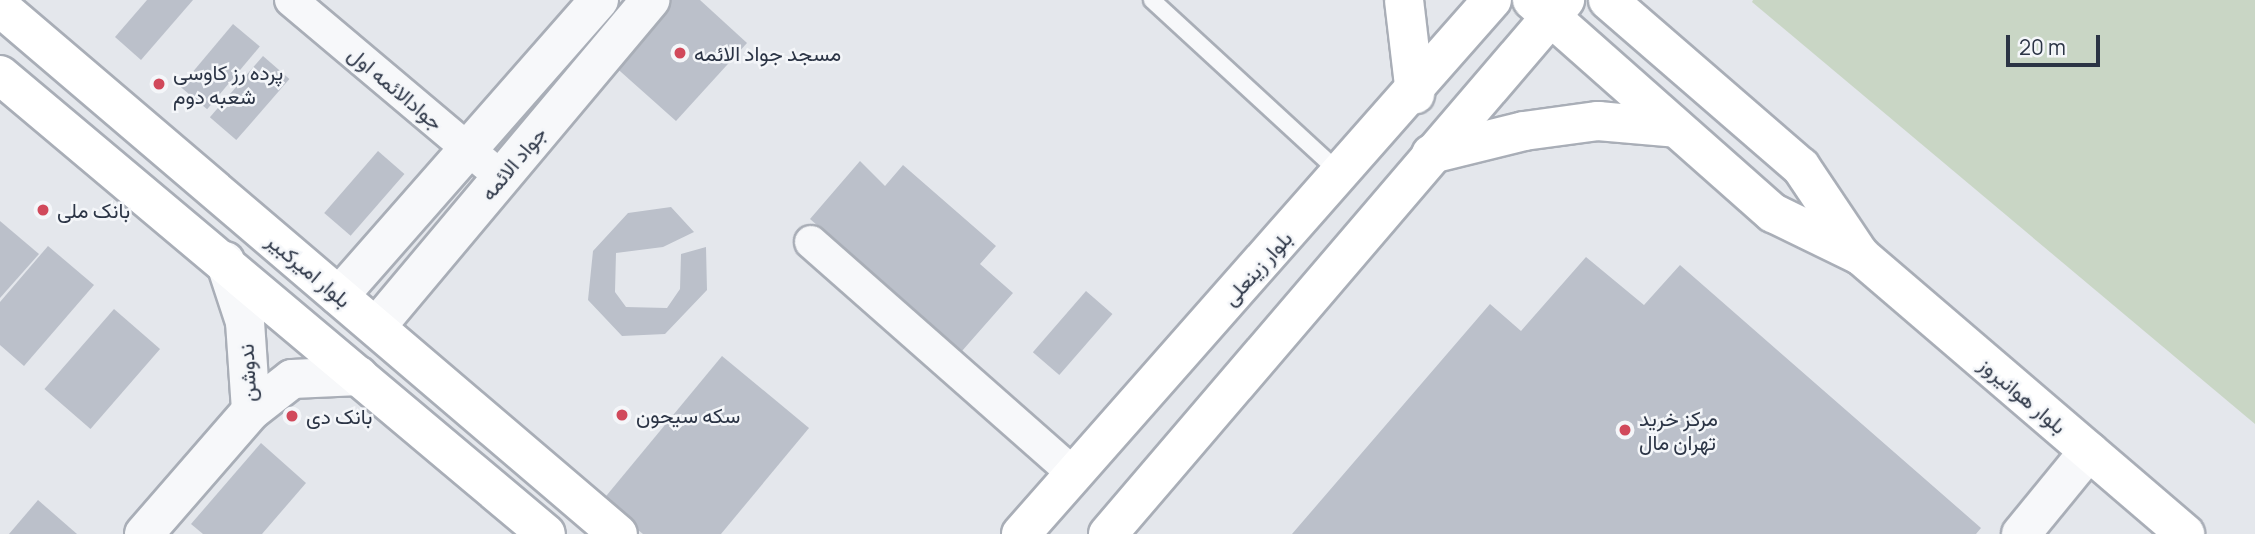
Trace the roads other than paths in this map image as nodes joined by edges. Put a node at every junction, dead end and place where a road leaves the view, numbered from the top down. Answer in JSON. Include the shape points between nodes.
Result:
{"nodes":[{"id":1,"x":290,"y":0,"type":"edge"},
{"id":2,"x":599,"y":0,"type":"edge"},
{"id":3,"x":650,"y":0,"type":"edge"},
{"id":4,"x":1152,"y":0,"type":"edge"},
{"id":5,"x":1404,"y":0,"type":"edge"},
{"id":6,"x":1492,"y":0,"type":"edge"},
{"id":7,"x":1608,"y":0,"type":"edge"},
{"id":8,"x":1549,"y":5,"type":"edge"},
{"id":9,"x":0,"y":7,"type":"edge"},
{"id":10,"x":0,"y":75,"type":"edge"},
{"id":11,"x":1415,"y":94,"type":"junction"},
{"id":12,"x":1676,"y":128,"type":"junction"},
{"id":13,"x":468,"y":149,"type":"junction"},
{"id":14,"x":1431,"y":155,"type":"junction"},
{"id":15,"x":1341,"y":174,"type":"junction"},
{"id":16,"x":501,"y":177,"type":"junction"},
{"id":17,"x":811,"y":242,"type":"dead end"},
{"id":18,"x":1861,"y":256,"type":"junction"},
{"id":19,"x":225,"y":261,"type":"junction"},
{"id":20,"x":339,"y":296,"type":"junction"},
{"id":21,"x":376,"y":327,"type":"junction"},
{"id":22,"x":359,"y":376,"type":"junction"},
{"id":23,"x":251,"y":411,"type":"junction"},
{"id":24,"x":2089,"y":451,"type":"junction"},
{"id":25,"x":1084,"y":459,"type":"junction"},
{"id":26,"x":1119,"y":526,"type":"edge"},
{"id":27,"x":144,"y":534,"type":"edge"},
{"id":28,"x":547,"y":534,"type":"edge"},
{"id":29,"x":618,"y":534,"type":"edge"},
{"id":30,"x":1004,"y":534,"type":"edge"},
{"id":31,"x":1021,"y":534,"type":"edge"},
{"id":32,"x":2021,"y":534,"type":"edge"},
{"id":33,"x":2185,"y":534,"type":"edge"}],
"edges":[{"from":1,"to":13,"type":"street","name":"جوادالائمه اول"},
{"from":2,"to":13,"type":"street","name":"جواد الائمه"},
{"from":3,"to":16,"type":"street","name":"جواد الائمه"},
{"from":4,"to":15,"type":"lane"},
{"from":5,"to":11,"type":"main road"},
{"from":6,"to":11,"type":"main road","name":"بلوار زینعلی"},
{"from":7,"to":18,"type":"main road","name":"بلوار هوانیروز","via":[[1801,167]]},
{"from":8,"to":12,"type":"main road","name":"بلوار هوانیروز"},
{"from":8,"to":14,"type":"main road"},
{"from":9,"to":20,"type":"main road","name":"بلوار امیرکبیر"},
{"from":10,"to":19,"type":"main road"},
{"from":11,"to":15,"type":"main road","name":"بلوار زینعلی"},
{"from":12,"to":14,"type":"main road","via":[[1598,121],[1524,131]]},
{"from":12,"to":18,"type":"main road","name":"بلوار هوانیروز","via":[[1773,213]]},
{"from":13,"to":16,"type":"street","name":"جوادالائمه اول"},
{"from":13,"to":20,"type":"street","name":"جواد الائمه"},
{"from":14,"to":26,"type":"main road"},
{"from":15,"to":25,"type":"main road","name":"بلوار زینعلی"},
{"from":16,"to":21,"type":"street","name":"جواد الائمه"},
{"from":17,"to":25,"type":"street"},
{"from":18,"to":24,"type":"main road","name":"بلوار هوانیروز"},
{"from":19,"to":22,"type":"main road"},
{"from":19,"to":23,"type":"street","name":"ندوشن","via":[[245,322]]},
{"from":20,"to":21,"type":"main road","name":"بلوار امیرکبیر"},
{"from":21,"to":29,"type":"main road","name":"بلوار امیرکبیر"},
{"from":22,"to":23,"type":"street","via":[[292,379]]},
{"from":22,"to":28,"type":"main road"},
{"from":23,"to":27,"type":"street","name":"ندوشن"},
{"from":24,"to":32,"type":"street"},
{"from":24,"to":33,"type":"main road","name":"بلوار هوانیروز"},
{"from":25,"to":30,"type":"main road"},
{"from":25,"to":31,"type":"main road","name":"بلوار زینعلی"}]}
